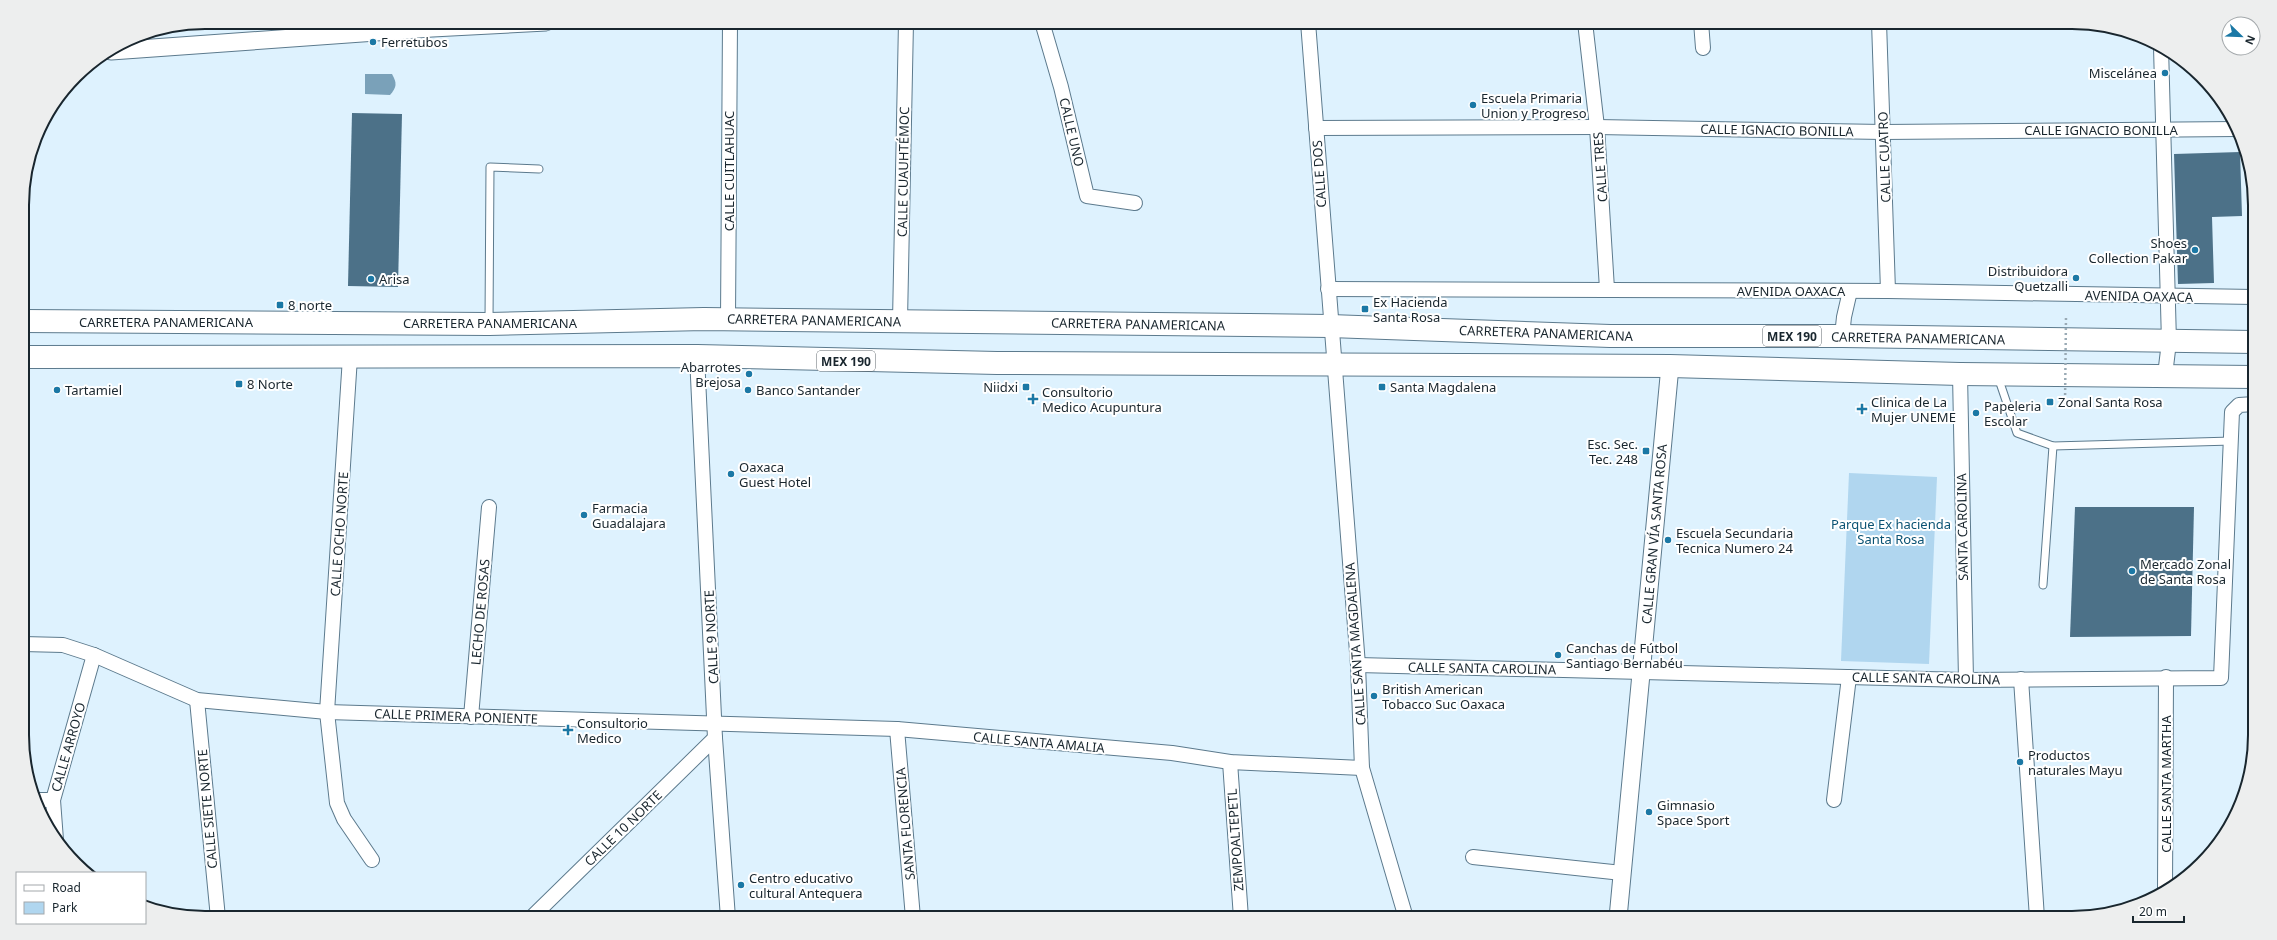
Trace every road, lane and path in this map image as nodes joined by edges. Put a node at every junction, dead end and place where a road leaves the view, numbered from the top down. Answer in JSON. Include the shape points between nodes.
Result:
{"nodes":[{"id":1,"x":418,"y":29,"type":"edge"},
{"id":2,"x":730,"y":29,"type":"edge"},
{"id":3,"x":906,"y":29,"type":"edge"},
{"id":4,"x":1044,"y":29,"type":"edge"},
{"id":5,"x":1309,"y":29,"type":"edge"},
{"id":6,"x":1586,"y":29,"type":"edge"},
{"id":7,"x":1702,"y":29,"type":"edge"},
{"id":8,"x":1879,"y":29,"type":"edge"},
{"id":9,"x":1703,"y":48,"type":"dead end"},
{"id":10,"x":122,"y":50,"type":"edge"},
{"id":11,"x":2161,"y":54,"type":"edge"},
{"id":12,"x":1597,"y":127,"type":"junction"},
{"id":13,"x":1316,"y":128,"type":"junction"},
{"id":14,"x":2231,"y":129,"type":"edge"},
{"id":15,"x":2164,"y":130,"type":"junction"},
{"id":16,"x":1883,"y":132,"type":"junction"},
{"id":17,"x":539,"y":169,"type":"dead end"},
{"id":18,"x":1135,"y":203,"type":"dead end"},
{"id":19,"x":1328,"y":289,"type":"junction"},
{"id":20,"x":1607,"y":289,"type":"junction"},
{"id":21,"x":1850,"y":291,"type":"junction"},
{"id":22,"x":1888,"y":291,"type":"junction"},
{"id":23,"x":2168,"y":296,"type":"junction"},
{"id":24,"x":2248,"y":297,"type":"edge"},
{"id":25,"x":2066,"y":316,"type":"dead end"},
{"id":26,"x":728,"y":319,"type":"junction"},
{"id":27,"x":29,"y":321,"type":"edge"},
{"id":28,"x":900,"y":322,"type":"junction"},
{"id":29,"x":489,"y":324,"type":"junction"},
{"id":30,"x":1330,"y":326,"type":"junction"},
{"id":31,"x":1842,"y":336,"type":"junction"},
{"id":32,"x":2169,"y":342,"type":"junction"},
{"id":33,"x":2248,"y":342,"type":"edge"},
{"id":34,"x":697,"y":356,"type":"junction"},
{"id":35,"x":29,"y":357,"type":"edge"},
{"id":36,"x":350,"y":357,"type":"junction"},
{"id":37,"x":1333,"y":364,"type":"junction"},
{"id":38,"x":1670,"y":366,"type":"junction"},
{"id":39,"x":1960,"y":374,"type":"junction"},
{"id":40,"x":1997,"y":375,"type":"junction"},
{"id":41,"x":2165,"y":375,"type":"junction"},
{"id":42,"x":2248,"y":378,"type":"edge"},
{"id":43,"x":2248,"y":404,"type":"edge"},
{"id":44,"x":2065,"y":406,"type":"dead end"},
{"id":45,"x":2232,"y":441,"type":"junction"},
{"id":46,"x":2053,"y":446,"type":"junction"},
{"id":47,"x":489,"y":507,"type":"dead end"},
{"id":48,"x":2043,"y":585,"type":"dead end"},
{"id":49,"x":29,"y":644,"type":"edge"},
{"id":50,"x":94,"y":655,"type":"junction"},
{"id":51,"x":1358,"y":665,"type":"junction"},
{"id":52,"x":1641,"y":672,"type":"junction"},
{"id":53,"x":1849,"y":677,"type":"junction"},
{"id":54,"x":2166,"y":678,"type":"junction"},
{"id":55,"x":2021,"y":679,"type":"junction"},
{"id":56,"x":1966,"y":680,"type":"junction"},
{"id":57,"x":197,"y":700,"type":"junction"},
{"id":58,"x":327,"y":712,"type":"junction"},
{"id":59,"x":471,"y":717,"type":"junction"},
{"id":60,"x":716,"y":723,"type":"junction"},
{"id":61,"x":898,"y":729,"type":"junction"},
{"id":62,"x":715,"y":738,"type":"junction"},
{"id":63,"x":1230,"y":762,"type":"junction"},
{"id":64,"x":1362,"y":768,"type":"junction"},
{"id":65,"x":41,"y":800,"type":"edge"},
{"id":66,"x":53,"y":800,"type":"junction"},
{"id":67,"x":1834,"y":800,"type":"dead end"},
{"id":68,"x":55,"y":826,"type":"edge"},
{"id":69,"x":1473,"y":857,"type":"dead end"},
{"id":70,"x":372,"y":860,"type":"dead end"},
{"id":71,"x":1622,"y":873,"type":"junction"},
{"id":72,"x":2165,"y":884,"type":"edge"},
{"id":73,"x":217,"y":911,"type":"edge"},
{"id":74,"x":537,"y":911,"type":"edge"},
{"id":75,"x":727,"y":911,"type":"edge"},
{"id":76,"x":912,"y":911,"type":"edge"},
{"id":77,"x":1241,"y":911,"type":"edge"},
{"id":78,"x":1404,"y":911,"type":"edge"},
{"id":79,"x":1619,"y":911,"type":"edge"},
{"id":80,"x":2037,"y":911,"type":"edge"}],
"edges":[{"from":1,"to":10,"type":"street"},
{"from":2,"to":26,"type":"street","name":"CALLE CUITLAHUAC"},
{"from":3,"to":28,"type":"street","name":"CALLE CUAUHTÉMOC"},
{"from":4,"to":18,"type":"street","name":"CALLE UNO","via":[[1087,196]]},
{"from":5,"to":13,"type":"street","name":"CALLE DOS"},
{"from":6,"to":12,"type":"street","name":"CALLE TRES"},
{"from":7,"to":9,"type":"street"},
{"from":8,"to":16,"type":"street","name":"CALLE CUATRO"},
{"from":11,"to":15,"type":"street"},
{"from":12,"to":13,"type":"street","name":"CALLE IGNACIO BONILLA"},
{"from":12,"to":16,"type":"street","name":"CALLE IGNACIO BONILLA"},
{"from":12,"to":20,"type":"street","name":"CALLE TRES"},
{"from":13,"to":19,"type":"street","name":"CALLE DOS"},
{"from":14,"to":15,"type":"street","name":"CALLE IGNACIO BONILLA"},
{"from":15,"to":16,"type":"street","name":"CALLE IGNACIO BONILLA"},
{"from":15,"to":23,"type":"street"},
{"from":16,"to":22,"type":"street","name":"CALLE CUATRO"},
{"from":17,"to":29,"type":"lane","via":[[490,167]]},
{"from":19,"to":20,"type":"street","name":"AVENIDA OAXACA"},
{"from":19,"to":30,"type":"street","name":"CALLE DOS"},
{"from":20,"to":21,"type":"street","name":"AVENIDA OAXACA"},
{"from":21,"to":22,"type":"street","name":"AVENIDA OAXACA"},
{"from":21,"to":31,"type":"street"},
{"from":22,"to":23,"type":"street","name":"AVENIDA OAXACA"},
{"from":23,"to":24,"type":"street","name":"AVENIDA OAXACA"},
{"from":23,"to":32,"type":"street"},
{"from":25,"to":44,"type":"path","bridge":true},
{"from":26,"to":28,"type":"highway","name":"CARRETERA PANAMERICANA","number":"MEX 190"},
{"from":26,"to":29,"type":"highway","name":"CARRETERA PANAMERICANA","number":"MEX 190"},
{"from":27,"to":29,"type":"highway","name":"CARRETERA PANAMERICANA","number":"MEX 190"},
{"from":28,"to":30,"type":"highway","name":"CARRETERA PANAMERICANA","number":"MEX 190"},
{"from":30,"to":31,"type":"highway","name":"CARRETERA PANAMERICANA","number":"MEX 190","via":[[1610,336]]},
{"from":30,"to":37,"type":"street","name":"CALLE SANTA MAGDALENA"},
{"from":31,"to":32,"type":"highway","name":"CARRETERA PANAMERICANA","number":"MEX 190"},
{"from":32,"to":33,"type":"highway","name":"CARRETERA PANAMERICANA","number":"MEX 190"},
{"from":32,"to":41,"type":"street"},
{"from":34,"to":36,"type":"highway","number":"MEX 190"},
{"from":34,"to":37,"type":"highway","number":"MEX 190","via":[[997,363]]},
{"from":34,"to":60,"type":"street","name":"CALLE 9 NORTE"},
{"from":35,"to":36,"type":"highway","number":"MEX 190"},
{"from":36,"to":58,"type":"street","name":"CALLE OCHO NORTE"},
{"from":37,"to":38,"type":"highway","number":"MEX 190"},
{"from":37,"to":51,"type":"street","name":"CALLE SANTA MAGDALENA"},
{"from":38,"to":39,"type":"highway","number":"MEX 190"},
{"from":38,"to":52,"type":"street","name":"CALLE GRAN VÍA SANTA ROSA"},
{"from":39,"to":40,"type":"highway","number":"MEX 190"},
{"from":39,"to":56,"type":"street","name":"SANTA CAROLINA"},
{"from":40,"to":41,"type":"highway","number":"MEX 190"},
{"from":40,"to":46,"type":"lane","via":[[2017,433]]},
{"from":41,"to":42,"type":"highway","number":"MEX 190"},
{"from":43,"to":45,"type":"street","name":"CALLE SANTA CAROLINA","via":[[2236,406],[2232,412]]},
{"from":45,"to":46,"type":"lane"},
{"from":45,"to":54,"type":"street","name":"CALLE SANTA CAROLINA","via":[[2221,678]]},
{"from":46,"to":48,"type":"lane"},
{"from":47,"to":59,"type":"street","name":"LECHO DE ROSAS"},
{"from":49,"to":50,"type":"street","name":"CALLE PRIMERA PONIENTE","via":[[63,645]]},
{"from":50,"to":57,"type":"street","name":"CALLE PRIMERA PONIENTE"},
{"from":50,"to":66,"type":"street","name":"CALLE ARROYO"},
{"from":51,"to":52,"type":"street","name":"CALLE SANTA CAROLINA"},
{"from":51,"to":64,"type":"street","name":"CALLE SANTA MAGDALENA"},
{"from":52,"to":53,"type":"street","name":"CALLE SANTA CAROLINA"},
{"from":52,"to":71,"type":"street","name":"CALLE GRAN VÍA SANTA ROSA"},
{"from":53,"to":56,"type":"street","name":"CALLE SANTA CAROLINA"},
{"from":53,"to":67,"type":"street"},
{"from":54,"to":55,"type":"street","name":"CALLE SANTA CAROLINA"},
{"from":54,"to":72,"type":"street","name":"CALLE SANTA MARTHA"},
{"from":55,"to":56,"type":"street","name":"CALLE SANTA CAROLINA"},
{"from":55,"to":80,"type":"street"},
{"from":57,"to":58,"type":"street","name":"CALLE PRIMERA PONIENTE"},
{"from":57,"to":73,"type":"street","name":"CALLE SIETE NORTE"},
{"from":58,"to":59,"type":"street","name":"CALLE PRIMERA PONIENTE"},
{"from":58,"to":70,"type":"street","name":"CALLE OCHO NORTE","via":[[337,803],[344,819]]},
{"from":59,"to":60,"type":"street","name":"CALLE PRIMERA PONIENTE"},
{"from":60,"to":61,"type":"street","name":"CALLE SANTA AMALIA"},
{"from":60,"to":62,"type":"street","name":"CALLE 9 NORTE"},
{"from":61,"to":63,"type":"street","name":"CALLE SANTA AMALIA","via":[[1172,753]]},
{"from":61,"to":76,"type":"street","name":"SANTA FLORENCIA"},
{"from":62,"to":74,"type":"street","name":"CALLE 10 NORTE"},
{"from":62,"to":75,"type":"street","name":"CALLE 9 NORTE"},
{"from":63,"to":64,"type":"street","name":"CALLE SANTA AMALIA"},
{"from":63,"to":77,"type":"street","name":"ZEMPOALTEPETL"},
{"from":64,"to":78,"type":"street","name":"CALLE SANTA MAGDALENA"},
{"from":65,"to":66,"type":"street"},
{"from":66,"to":68,"type":"street","name":"CALLE ARROYO"},
{"from":69,"to":71,"type":"street"},
{"from":71,"to":79,"type":"street","name":"CALLE GRAN VÍA SANTA ROSA"}]}
